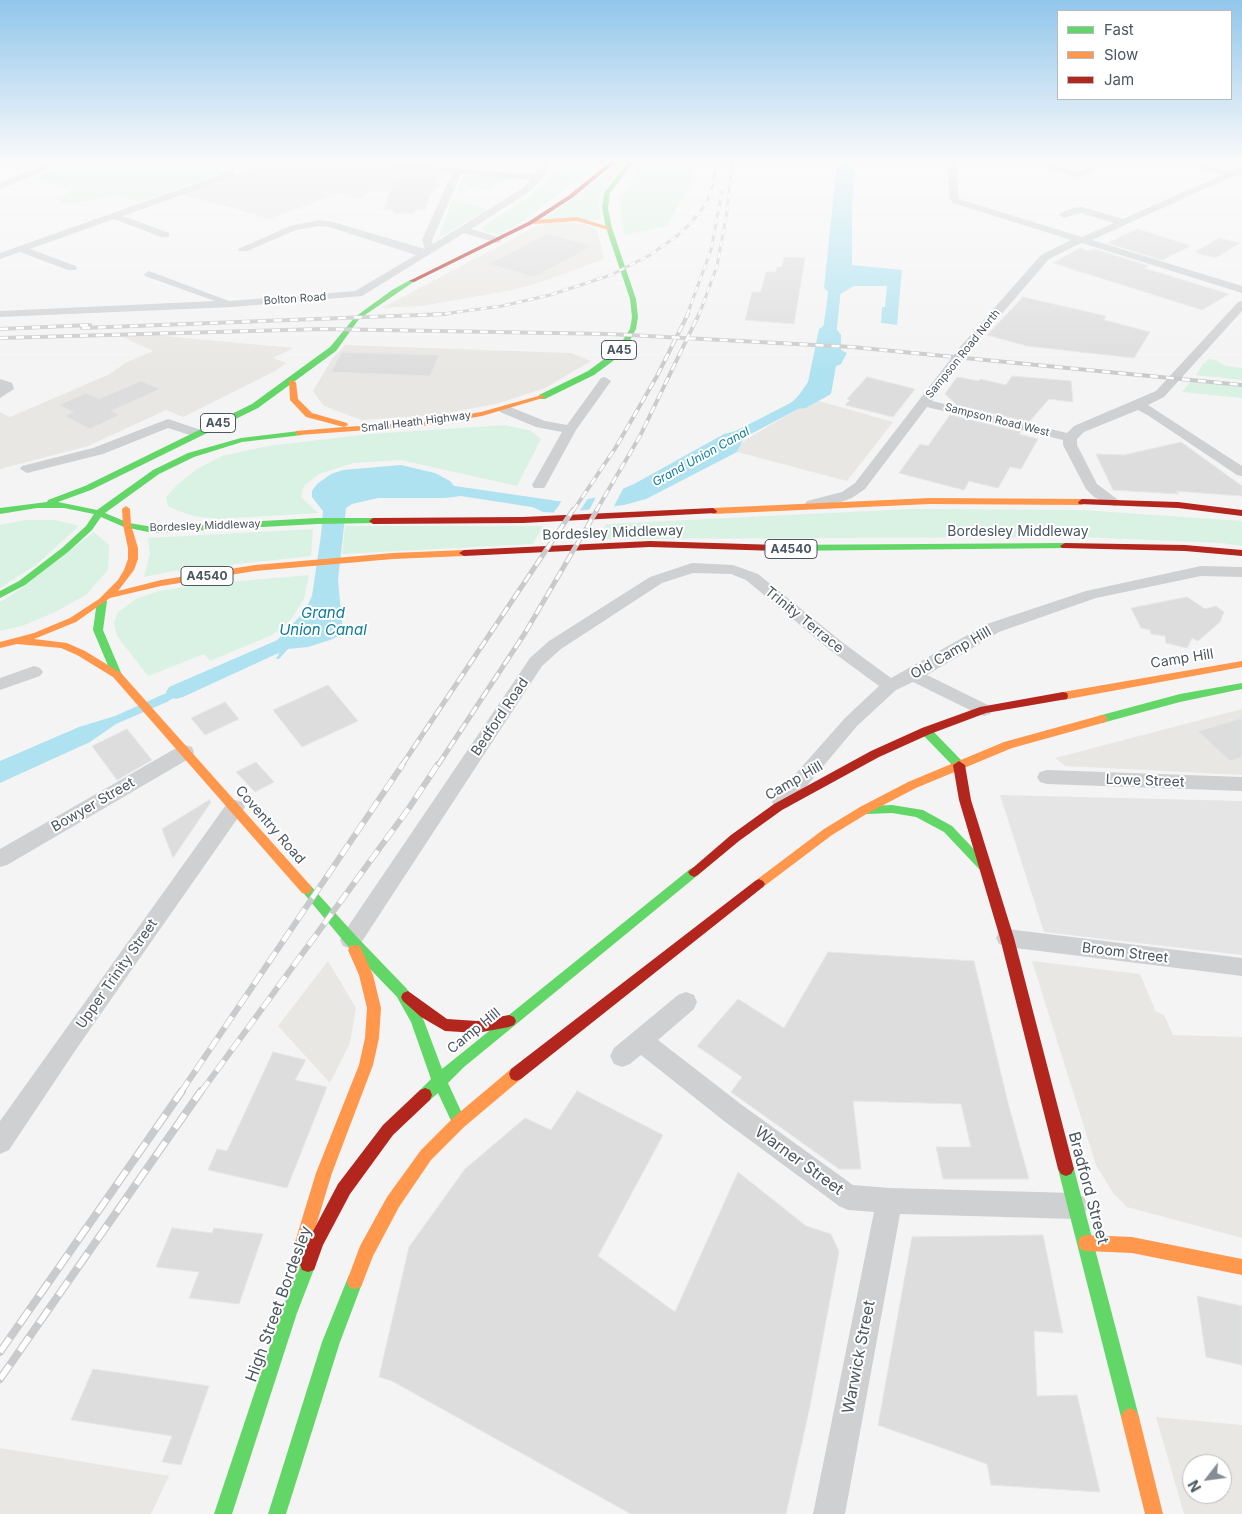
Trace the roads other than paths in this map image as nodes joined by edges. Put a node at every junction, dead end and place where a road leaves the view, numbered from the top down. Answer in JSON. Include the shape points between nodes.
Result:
{"nodes":[{"id":1,"x":66,"y":233,"type":"edge"},
{"id":2,"x":158,"y":233,"type":"edge"},
{"id":3,"x":282,"y":233,"type":"edge"},
{"id":4,"x":360,"y":233,"type":"edge"},
{"id":5,"x":431,"y":233,"type":"edge"},
{"id":6,"x":459,"y":233,"type":"edge"},
{"id":7,"x":472,"y":233,"type":"edge"},
{"id":8,"x":511,"y":233,"type":"edge"},
{"id":9,"x":611,"y":233,"type":"edge"},
{"id":10,"x":1056,"y":233,"type":"edge"},
{"id":11,"x":1098,"y":233,"type":"edge"},
{"id":12,"x":165,"y":235,"type":"dead end"},
{"id":13,"x":497,"y":240,"type":"junction"},
{"id":14,"x":1080,"y":240,"type":"junction"},
{"id":15,"x":20,"y":249,"type":"junction"},
{"id":16,"x":243,"y":249,"type":"dead end"},
{"id":17,"x":428,"y":252,"type":"junction"},
{"id":18,"x":0,"y":256,"type":"edge"},
{"id":19,"x":72,"y":268,"type":"dead end"},
{"id":20,"x":149,"y":274,"type":"dead end"},
{"id":21,"x":1242,"y":290,"type":"edge"},
{"id":22,"x":206,"y":295,"type":"junction"},
{"id":23,"x":232,"y":304,"type":"junction"},
{"id":24,"x":1242,"y":304,"type":"edge"},
{"id":25,"x":168,"y":307,"type":"junction"},
{"id":26,"x":0,"y":314,"type":"edge"},
{"id":27,"x":605,"y":381,"type":"dead end"},
{"id":28,"x":292,"y":382,"type":"junction"},
{"id":29,"x":0,"y":383,"type":"edge"},
{"id":30,"x":0,"y":394,"type":"edge"},
{"id":31,"x":924,"y":403,"type":"junction"},
{"id":32,"x":1138,"y":405,"type":"junction"},
{"id":33,"x":505,"y":409,"type":"junction"},
{"id":34,"x":376,"y":428,"type":"junction"},
{"id":35,"x":570,"y":430,"type":"junction"},
{"id":36,"x":196,"y":433,"type":"junction"},
{"id":37,"x":1070,"y":438,"type":"junction"},
{"id":38,"x":27,"y":469,"type":"dead end"},
{"id":39,"x":1242,"y":472,"type":"edge"},
{"id":40,"x":540,"y":485,"type":"dead end"},
{"id":41,"x":860,"y":486,"type":"joint"},
{"id":42,"x":124,"y":496,"type":"junction"},
{"id":43,"x":1114,"y":502,"type":"junction"},
{"id":44,"x":0,"y":505,"type":"edge"},
{"id":45,"x":808,"y":505,"type":"junction"},
{"id":46,"x":18,"y":507,"type":"junction"},
{"id":47,"x":0,"y":511,"type":"edge"},
{"id":48,"x":99,"y":513,"type":"junction"},
{"id":49,"x":1242,"y":513,"type":"edge"},
{"id":50,"x":127,"y":525,"type":"junction"},
{"id":51,"x":1242,"y":553,"type":"edge"},
{"id":52,"x":712,"y":568,"type":"joint"},
{"id":53,"x":1236,"y":575,"type":"edge"},
{"id":54,"x":0,"y":596,"type":"edge"},
{"id":55,"x":105,"y":599,"type":"junction"},
{"id":56,"x":18,"y":641,"type":"junction"},
{"id":57,"x":0,"y":645,"type":"edge"},
{"id":58,"x":1242,"y":664,"type":"edge"},
{"id":59,"x":34,"y":672,"type":"dead end"},
{"id":60,"x":117,"y":675,"type":"junction"},
{"id":61,"x":913,"y":675,"type":"junction"},
{"id":62,"x":0,"y":684,"type":"edge"},
{"id":63,"x":890,"y":686,"type":"junction"},
{"id":64,"x":1242,"y":686,"type":"edge"},
{"id":65,"x":984,"y":710,"type":"junction"},
{"id":66,"x":926,"y":731,"type":"junction"},
{"id":67,"x":185,"y":752,"type":"junction"},
{"id":68,"x":959,"y":765,"type":"junction"},
{"id":69,"x":1048,"y":777,"type":"dead end"},
{"id":70,"x":1242,"y":784,"type":"edge"},
{"id":71,"x":235,"y":807,"type":"junction"},
{"id":72,"x":778,"y":807,"type":"junction"},
{"id":73,"x":864,"y":810,"type":"junction"},
{"id":74,"x":0,"y":858,"type":"edge"},
{"id":75,"x":986,"y":871,"type":"junction"},
{"id":76,"x":1007,"y":938,"type":"junction"},
{"id":77,"x":351,"y":940,"type":"junction"},
{"id":78,"x":1242,"y":967,"type":"edge"},
{"id":79,"x":402,"y":993,"type":"junction"},
{"id":80,"x":686,"y":1002,"type":"dead end"},
{"id":81,"x":510,"y":1021,"type":"junction"},
{"id":82,"x":439,"y":1080,"type":"junction"},
{"id":83,"x":459,"y":1122,"type":"junction"},
{"id":84,"x":0,"y":1142,"type":"edge"},
{"id":85,"x":889,"y":1201,"type":"junction"},
{"id":86,"x":1075,"y":1206,"type":"junction"},
{"id":87,"x":1086,"y":1243,"type":"junction"},
{"id":88,"x":1242,"y":1266,"type":"edge"},
{"id":89,"x":290,"y":1314,"type":"junction"},
{"id":90,"x":223,"y":1514,"type":"edge"},
{"id":91,"x":277,"y":1514,"type":"edge"},
{"id":92,"x":829,"y":1514,"type":"edge"},
{"id":93,"x":1154,"y":1514,"type":"edge"}],
"edges":[{"from":1,"to":15,"type":"street"},
{"from":2,"to":12,"type":"street"},
{"from":3,"to":16,"type":"street"},
{"from":4,"to":17,"type":"street"},
{"from":5,"to":17,"type":"street"},
{"from":6,"to":17,"type":"street","name":"Bolton Road"},
{"from":7,"to":13,"type":"street"},
{"from":8,"to":13,"type":"main road","number":"A45"},
{"from":9,"to":33,"type":"main road","name":"Small Heath Highway","number":"A45","via":[[633,298],[633,329],[615,354],[591,373],[546,396]]},
{"from":10,"to":14,"type":"street"},
{"from":11,"to":14,"type":"street"},
{"from":13,"to":28,"type":"main road","number":"A45","via":[[434,268],[394,291],[357,318],[333,349]]},
{"from":14,"to":21,"type":"street"},
{"from":14,"to":31,"type":"street","name":"Sampson Road North","via":[[1038,262]]},
{"from":15,"to":18,"type":"street"},
{"from":15,"to":19,"type":"street"},
{"from":17,"to":23,"type":"street","name":"Bolton Road","via":[[358,294]]},
{"from":20,"to":22,"type":"street"},
{"from":22,"to":23,"type":"street"},
{"from":22,"to":25,"type":"street"},
{"from":23,"to":25,"type":"street","name":"Bolton Road"},
{"from":24,"to":32,"type":"street","via":[[1160,394]]},
{"from":25,"to":26,"type":"street","name":"Bolton Road"},
{"from":27,"to":35,"type":"street"},
{"from":28,"to":34,"type":"main road","via":[[294,400],[309,415],[345,425]]},
{"from":28,"to":36,"type":"main road","number":"A45","via":[[255,406]]},
{"from":29,"to":30,"type":"street","via":[[8,386]]},
{"from":31,"to":37,"type":"street","name":"Sampson Road West"},
{"from":31,"to":41,"type":"street","name":"Sampson Road North"},
{"from":32,"to":37,"type":"street","via":[[1079,429]]},
{"from":32,"to":39,"type":"street"},
{"from":33,"to":34,"type":"main road","name":"Small Heath Highway","number":"A45","via":[[423,424]]},
{"from":33,"to":35,"type":"street","via":[[541,424]]},
{"from":34,"to":42,"type":"main road","name":"Small Heath Highway","number":"A45","via":[[285,434],[218,446],[173,463]]},
{"from":35,"to":40,"type":"street"},
{"from":36,"to":38,"type":"street","via":[[168,423],[98,451]]},
{"from":36,"to":46,"type":"main road","number":"A45","via":[[88,488],[56,501]]},
{"from":37,"to":43,"type":"street","via":[[1070,445],[1091,486]]},
{"from":41,"to":45,"type":"street","via":[[847,495]]},
{"from":42,"to":48,"type":"main road","number":"A45"},
{"from":42,"to":50,"type":"main road"},
{"from":43,"to":45,"type":"main road","name":"Bordesley Middleway","via":[[940,501]]},
{"from":43,"to":49,"type":"main road","name":"Bordesley Middleway"},
{"from":44,"to":46,"type":"main road"},
{"from":45,"to":50,"type":"main road","name":"Bordesley Middleway","via":[[523,520],[317,521],[153,530]]},
{"from":46,"to":47,"type":"main road"},
{"from":46,"to":48,"type":"main road","name":"Bordesley Middleway","via":[[64,506]]},
{"from":48,"to":50,"type":"main road","name":"Bordesley Middleway"},
{"from":48,"to":54,"type":"main road","number":"A45","via":[[89,528],[65,550]]},
{"from":50,"to":55,"type":"main road","number":"A4540","via":[[133,559],[121,582]]},
{"from":51,"to":55,"type":"main road","name":"Bordesley Middleway","number":"A4540","via":[[1066,546],[799,549],[650,544],[392,556],[255,568],[161,583]]},
{"from":52,"to":63,"type":"street","name":"Trinity Terrace","via":[[733,570],[752,578]]},
{"from":52,"to":77,"type":"street","name":"Bedford Road","via":[[680,571],[656,580],[555,645],[536,662]]},
{"from":53,"to":61,"type":"street","name":"Old Camp Hill","via":[[1202,571],[1092,594],[993,628]]},
{"from":55,"to":56,"type":"main road","number":"A4540","via":[[73,620]]},
{"from":55,"to":60,"type":"main road","name":"Coventry Road","via":[[98,630]]},
{"from":56,"to":57,"type":"main road","number":"A4540"},
{"from":56,"to":60,"type":"main road","name":"Coventry Road","via":[[63,645],[81,652]]},
{"from":58,"to":65,"type":"main road","name":"Camp Hill"},
{"from":59,"to":62,"type":"street"},
{"from":60,"to":67,"type":"main road","name":"Coventry Road"},
{"from":61,"to":63,"type":"street","name":"Old Camp Hill"},
{"from":61,"to":65,"type":"street"},
{"from":63,"to":72,"type":"street","name":"Old Camp Hill","via":[[851,722]]},
{"from":64,"to":68,"type":"main road","via":[[1180,698],[1048,733]]},
{"from":65,"to":66,"type":"main road","name":"Camp Hill"},
{"from":66,"to":68,"type":"main road"},
{"from":66,"to":72,"type":"main road","name":"Camp Hill","via":[[850,767]]},
{"from":67,"to":71,"type":"main road","name":"Coventry Road"},
{"from":67,"to":74,"type":"street","name":"Bowyer Street"},
{"from":68,"to":73,"type":"main road"},
{"from":68,"to":75,"type":"main road","name":"Bradford Street","via":[[965,800]]},
{"from":69,"to":70,"type":"street","name":"Lowe Street"},
{"from":71,"to":77,"type":"main road","name":"Coventry Road"},
{"from":71,"to":84,"type":"street","name":"Upper Trinity Street"},
{"from":72,"to":81,"type":"main road","name":"Camp Hill","via":[[735,838]]},
{"from":73,"to":75,"type":"main road","name":"Bradford Street","via":[[892,809],[919,813],[948,829]]},
{"from":73,"to":83,"type":"main road","via":[[786,862]]},
{"from":75,"to":76,"type":"main road","name":"Bradford Street"},
{"from":76,"to":78,"type":"street","name":"Broom Street"},
{"from":76,"to":86,"type":"main road","name":"Bradford Street"},
{"from":77,"to":79,"type":"main road","name":"Coventry Road"},
{"from":77,"to":89,"type":"main road","via":[[366,975],[374,1008],[372,1038],[366,1065],[324,1173],[305,1235]]},
{"from":79,"to":81,"type":"main road","name":"Coventry Road","via":[[445,1025],[477,1027]]},
{"from":79,"to":82,"type":"main road","name":"Coventry Road"},
{"from":80,"to":85,"type":"street","name":"Warner Street","via":[[632,1049],[733,1113],[848,1197]]},
{"from":81,"to":82,"type":"main road","name":"Camp Hill"},
{"from":82,"to":83,"type":"main road","name":"Coventry Road"},
{"from":82,"to":89,"type":"main road","name":"High Street Bordesley","via":[[388,1130],[344,1189],[317,1241]]},
{"from":83,"to":91,"type":"main road","via":[[426,1155],[393,1202],[366,1252],[331,1342]]},
{"from":85,"to":86,"type":"street","name":"Warner Street"},
{"from":85,"to":92,"type":"street","name":"Warwick Street"},
{"from":86,"to":87,"type":"main road","name":"Bradford Street"},
{"from":87,"to":88,"type":"main road","via":[[1132,1245]]},
{"from":87,"to":93,"type":"main road","name":"Bradford Street"},
{"from":89,"to":90,"type":"main road","name":"High Street Bordesley"}]}
